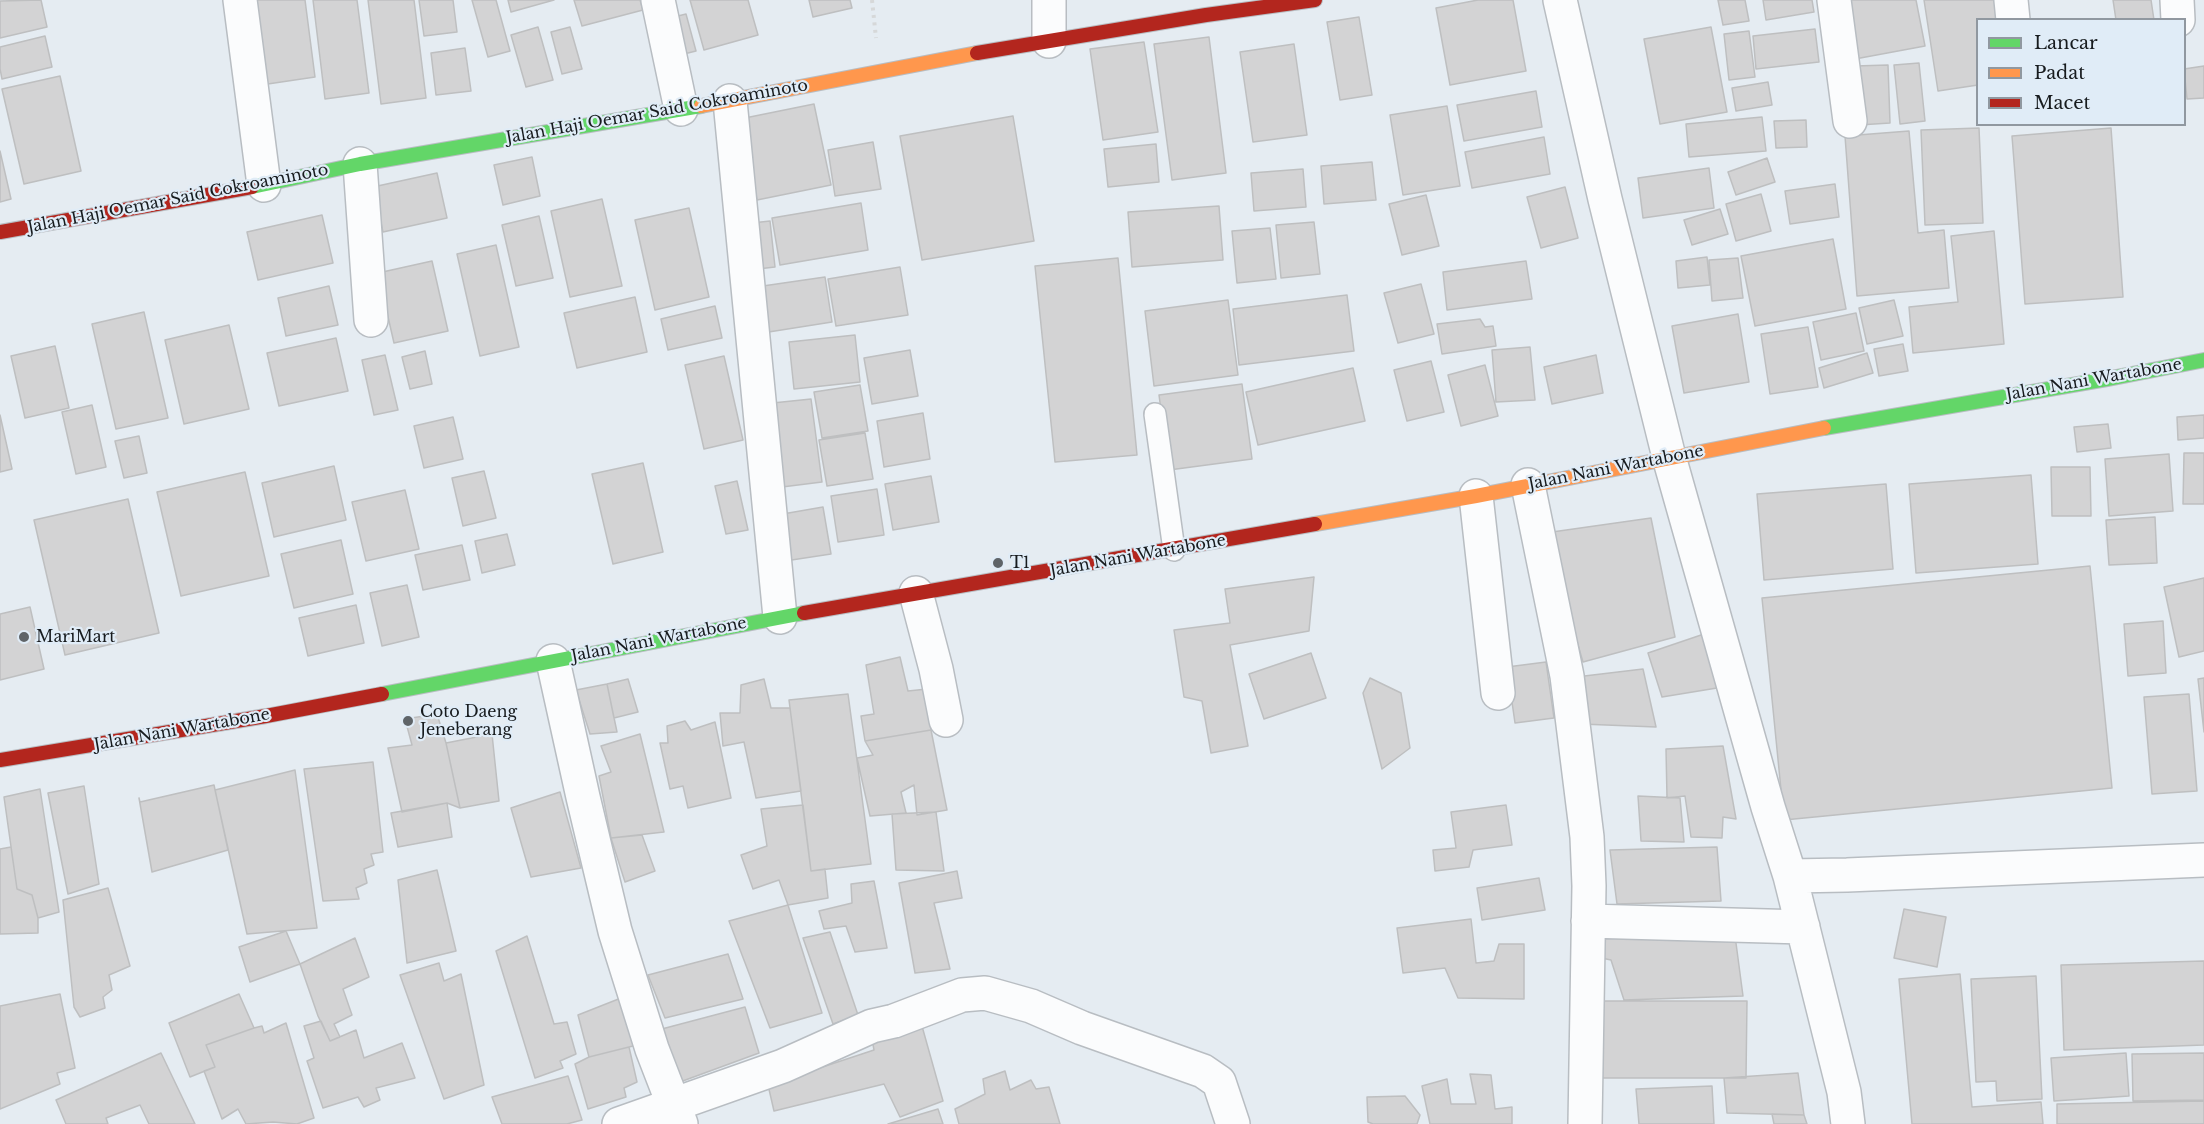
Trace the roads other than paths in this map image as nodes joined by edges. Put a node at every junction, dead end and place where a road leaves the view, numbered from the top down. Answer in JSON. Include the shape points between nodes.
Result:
{"nodes":[{"id":1,"x":240,"y":0,"type":"edge"},
{"id":2,"x":657,"y":0,"type":"edge"},
{"id":3,"x":1048,"y":0,"type":"edge"},
{"id":4,"x":1314,"y":0,"type":"edge"},
{"id":5,"x":1560,"y":0,"type":"edge"},
{"id":6,"x":1834,"y":0,"type":"edge"},
{"id":7,"x":2012,"y":0,"type":"edge"},
{"id":8,"x":2177,"y":0,"type":"edge"},
{"id":9,"x":1206,"y":7,"type":"edge"},
{"id":10,"x":2013,"y":18,"type":"edge"},
{"id":11,"x":2178,"y":18,"type":"edge"},
{"id":12,"x":1049,"y":41,"type":"junction"},
{"id":13,"x":730,"y":101,"type":"junction"},
{"id":14,"x":681,"y":109,"type":"junction"},
{"id":15,"x":1850,"y":121,"type":"dead end"},
{"id":16,"x":360,"y":164,"type":"junction"},
{"id":17,"x":264,"y":185,"type":"junction"},
{"id":18,"x":0,"y":232,"type":"edge"},
{"id":19,"x":371,"y":320,"type":"dead end"},
{"id":20,"x":2204,"y":360,"type":"edge"},
{"id":21,"x":1155,"y":414,"type":"dead end"},
{"id":22,"x":1669,"y":458,"type":"junction"},
{"id":23,"x":1528,"y":485,"type":"junction"},
{"id":24,"x":1476,"y":496,"type":"junction"},
{"id":25,"x":1174,"y":550,"type":"junction"},
{"id":26,"x":916,"y":593,"type":"junction"},
{"id":27,"x":780,"y":617,"type":"junction"},
{"id":28,"x":553,"y":661,"type":"junction"},
{"id":29,"x":1498,"y":693,"type":"dead end"},
{"id":30,"x":946,"y":720,"type":"dead end"},
{"id":31,"x":0,"y":760,"type":"edge"},
{"id":32,"x":2204,"y":860,"type":"edge"},
{"id":33,"x":1790,"y":876,"type":"junction"},
{"id":34,"x":1588,"y":921,"type":"junction"},
{"id":35,"x":1803,"y":927,"type":"junction"},
{"id":36,"x":677,"y":1115,"type":"edge"},
{"id":37,"x":619,"y":1124,"type":"edge"},
{"id":38,"x":1233,"y":1124,"type":"edge"},
{"id":39,"x":1585,"y":1124,"type":"edge"},
{"id":40,"x":1848,"y":1124,"type":"edge"}],
"edges":[{"from":1,"to":17,"type":"street"},
{"from":2,"to":14,"type":"street"},
{"from":3,"to":12,"type":"street"},
{"from":4,"to":9,"type":"main road","name":"Jalan Haji Oemar Said Cokroaminoto"},
{"from":5,"to":22,"type":"street"},
{"from":6,"to":15,"type":"street"},
{"from":7,"to":10,"type":"street"},
{"from":8,"to":11,"type":"street"},
{"from":9,"to":12,"type":"main road","name":"Jalan Haji Oemar Said Cokroaminoto"},
{"from":12,"to":13,"type":"main road","name":"Jalan Haji Oemar Said Cokroaminoto"},
{"from":13,"to":14,"type":"main road","name":"Jalan Haji Oemar Said Cokroaminoto"},
{"from":13,"to":27,"type":"street"},
{"from":14,"to":16,"type":"main road","name":"Jalan Haji Oemar Said Cokroaminoto"},
{"from":16,"to":17,"type":"main road","name":"Jalan Haji Oemar Said Cokroaminoto"},
{"from":16,"to":19,"type":"street"},
{"from":17,"to":18,"type":"main road","name":"Jalan Haji Oemar Said Cokroaminoto"},
{"from":20,"to":22,"type":"main road","name":"Jalan Nani Wartabone"},
{"from":21,"to":25,"type":"lane"},
{"from":22,"to":23,"type":"main road","name":"Jalan Nani Wartabone"},
{"from":22,"to":33,"type":"street"},
{"from":23,"to":24,"type":"main road","name":"Jalan Nani Wartabone"},
{"from":23,"to":34,"type":"street","via":[[1567,676],[1587,837]]},
{"from":24,"to":25,"type":"main road","name":"Jalan Nani Wartabone"},
{"from":24,"to":29,"type":"street"},
{"from":25,"to":26,"type":"main road","name":"Jalan Nani Wartabone"},
{"from":26,"to":27,"type":"main road","name":"Jalan Nani Wartabone"},
{"from":26,"to":30,"type":"street"},
{"from":27,"to":28,"type":"main road","name":"Jalan Nani Wartabone"},
{"from":28,"to":31,"type":"main road","name":"Jalan Nani Wartabone","via":[[266,716]]},
{"from":28,"to":36,"type":"street","via":[[615,931]]},
{"from":32,"to":33,"type":"street"},
{"from":33,"to":35,"type":"street"},
{"from":34,"to":35,"type":"street"},
{"from":34,"to":39,"type":"street"},
{"from":35,"to":40,"type":"street","via":[[1844,1092]]},
{"from":36,"to":37,"type":"street"},
{"from":36,"to":38,"type":"street","via":[[872,1026],[962,995],[985,993],[1031,1006],[1203,1071],[1219,1082]]}]}
